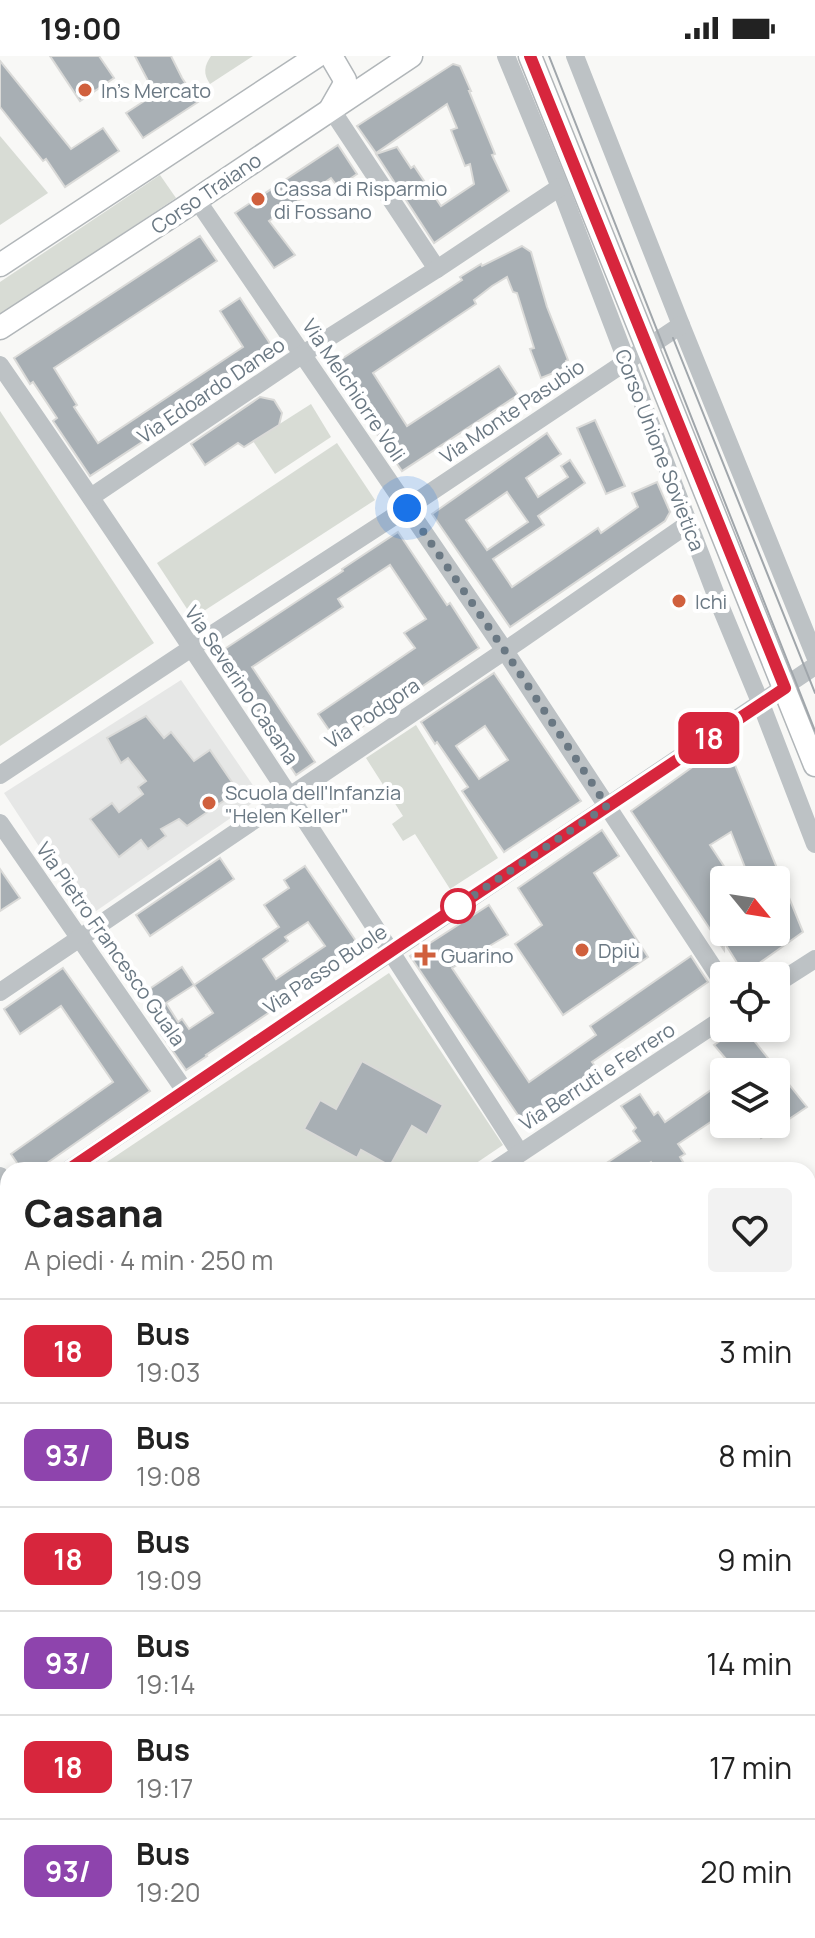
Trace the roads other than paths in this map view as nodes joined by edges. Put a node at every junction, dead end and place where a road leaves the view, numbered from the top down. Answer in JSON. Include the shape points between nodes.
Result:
{"nodes":[{"id":1,"x":317,"y":56,"type":"edge"},
{"id":2,"x":331,"y":56,"type":"edge"},
{"id":3,"x":411,"y":56,"type":"edge"},
{"id":4,"x":506,"y":56,"type":"edge"},
{"id":5,"x":530,"y":56,"type":"edge"},
{"id":6,"x":575,"y":56,"type":"edge"},
{"id":7,"x":331,"y":109,"type":"junction"},
{"id":8,"x":560,"y":187,"type":"junction"},
{"id":9,"x":197,"y":200,"type":"junction"},
{"id":10,"x":0,"y":265,"type":"edge"},
{"id":11,"x":437,"y":269,"type":"junction"},
{"id":12,"x":681,"y":325,"type":"junction"},
{"id":13,"x":0,"y":328,"type":"edge"},
{"id":14,"x":647,"y":347,"type":"junction"},
{"id":15,"x":303,"y":354,"type":"junction"},
{"id":16,"x":626,"y":362,"type":"junction"},
{"id":17,"x":0,"y":365,"type":"edge"},
{"id":18,"x":91,"y":497,"type":"junction"},
{"id":19,"x":407,"y":508,"type":"junction"},
{"id":20,"x":688,"y":524,"type":"junction"},
{"id":21,"x":191,"y":648,"type":"junction"},
{"id":22,"x":505,"y":651,"type":"junction"},
{"id":23,"x":815,"y":656,"type":"edge"},
{"id":24,"x":815,"y":666,"type":"edge"},
{"id":25,"x":785,"y":688,"type":"junction"},
{"id":26,"x":761,"y":703,"type":"junction"},
{"id":27,"x":815,"y":765,"type":"edge"},
{"id":28,"x":0,"y":775,"type":"edge"},
{"id":29,"x":289,"y":796,"type":"junction"},
{"id":30,"x":607,"y":806,"type":"junction"},
{"id":31,"x":0,"y":823,"type":"edge"},
{"id":32,"x":815,"y":844,"type":"edge"},
{"id":33,"x":80,"y":939,"type":"junction"},
{"id":34,"x":391,"y":951,"type":"junction"},
{"id":35,"x":815,"y":959,"type":"edge"},
{"id":36,"x":710,"y":963,"type":"edge"},
{"id":37,"x":790,"y":975,"type":"edge"},
{"id":38,"x":0,"y":992,"type":"edge"},
{"id":39,"x":710,"y":1027,"type":"edge"},
{"id":40,"x":185,"y":1091,"type":"junction"},
{"id":41,"x":520,"y":1153,"type":"junction"},
{"id":42,"x":80,"y":1162,"type":"edge"},
{"id":43,"x":507,"y":1162,"type":"edge"}],
"edges":[{"from":1,"to":10,"type":"main road"},
{"from":2,"to":7,"type":"main road","via":[[345,80]]},
{"from":3,"to":7,"type":"main road","name":"Corso Traiano"},
{"from":4,"to":8,"type":"street","name":"Corso Unione Sovietica"},
{"from":5,"to":14,"type":"main road","name":"Corso Unione Sovietica"},
{"from":6,"to":12,"type":"street"},
{"from":7,"to":9,"type":"main road","name":"Corso Traiano"},
{"from":7,"to":11,"type":"street"},
{"from":8,"to":11,"type":"street","name":"Via Edoardo Daneo"},
{"from":8,"to":16,"type":"street","name":"Corso Unione Sovietica"},
{"from":9,"to":13,"type":"main road","name":"Corso Traiano"},
{"from":9,"to":15,"type":"street","name":"Via Melchiorre Voli"},
{"from":11,"to":15,"type":"street","name":"Via Edoardo Daneo"},
{"from":12,"to":14,"type":"street","name":"Corso Unione Sovietica"},
{"from":12,"to":23,"type":"street"},
{"from":14,"to":16,"type":"street","name":"Via Monte Pasubio"},
{"from":14,"to":25,"type":"main road","name":"Corso Unione Sovietica"},
{"from":15,"to":18,"type":"street","name":"Via Edoardo Daneo"},
{"from":15,"to":19,"type":"street","name":"Via Melchiorre Voli"},
{"from":16,"to":19,"type":"street","name":"Via Monte Pasubio"},
{"from":16,"to":20,"type":"street","name":"Corso Unione Sovietica"},
{"from":17,"to":18,"type":"street","name":"Via Severino Casana"},
{"from":18,"to":21,"type":"street","name":"Via Severino Casana"},
{"from":19,"to":21,"type":"street","name":"Via Monte Pasubio"},
{"from":19,"to":22,"type":"street","name":"Via Melchiorre Voli"},
{"from":20,"to":22,"type":"street","name":"Via Podgora"},
{"from":20,"to":26,"type":"street","name":"Corso Unione Sovietica"},
{"from":21,"to":28,"type":"street","name":"Via Monte Pasubio"},
{"from":21,"to":29,"type":"street","name":"Via Severino Casana"},
{"from":22,"to":29,"type":"street","name":"Via Podgora"},
{"from":22,"to":30,"type":"street","name":"Via Melchiorre Voli"},
{"from":24,"to":25,"type":"street"},
{"from":25,"to":26,"type":"street","name":"Via Passo Buole"},
{"from":25,"to":27,"type":"main road","name":"Corso Unione Sovietica"},
{"from":26,"to":30,"type":"street","name":"Via Passo Buole"},
{"from":26,"to":32,"type":"street","name":"Corso Unione Sovietica"},
{"from":29,"to":33,"type":"street","name":"Via Podgora"},
{"from":29,"to":34,"type":"street","name":"Via Severino Casana"},
{"from":30,"to":34,"type":"street","name":"Via Passo Buole"},
{"from":30,"to":36,"type":"street"},
{"from":31,"to":33,"type":"street","name":"Via Pietro Francesco Guala"},
{"from":33,"to":38,"type":"street","name":"Via Podgora"},
{"from":33,"to":40,"type":"street","name":"Via Pietro Francesco Guala"},
{"from":34,"to":40,"type":"street","name":"Via Passo Buole"},
{"from":34,"to":41,"type":"street","name":"Via Severino Casana"},
{"from":35,"to":37,"type":"street"},
{"from":39,"to":41,"type":"street","name":"Via Berruti e Ferrero"},
{"from":40,"to":42,"type":"street","name":"Via Passo Buole"},
{"from":41,"to":43,"type":"street","name":"Via Berruti e Ferrero"}]}
